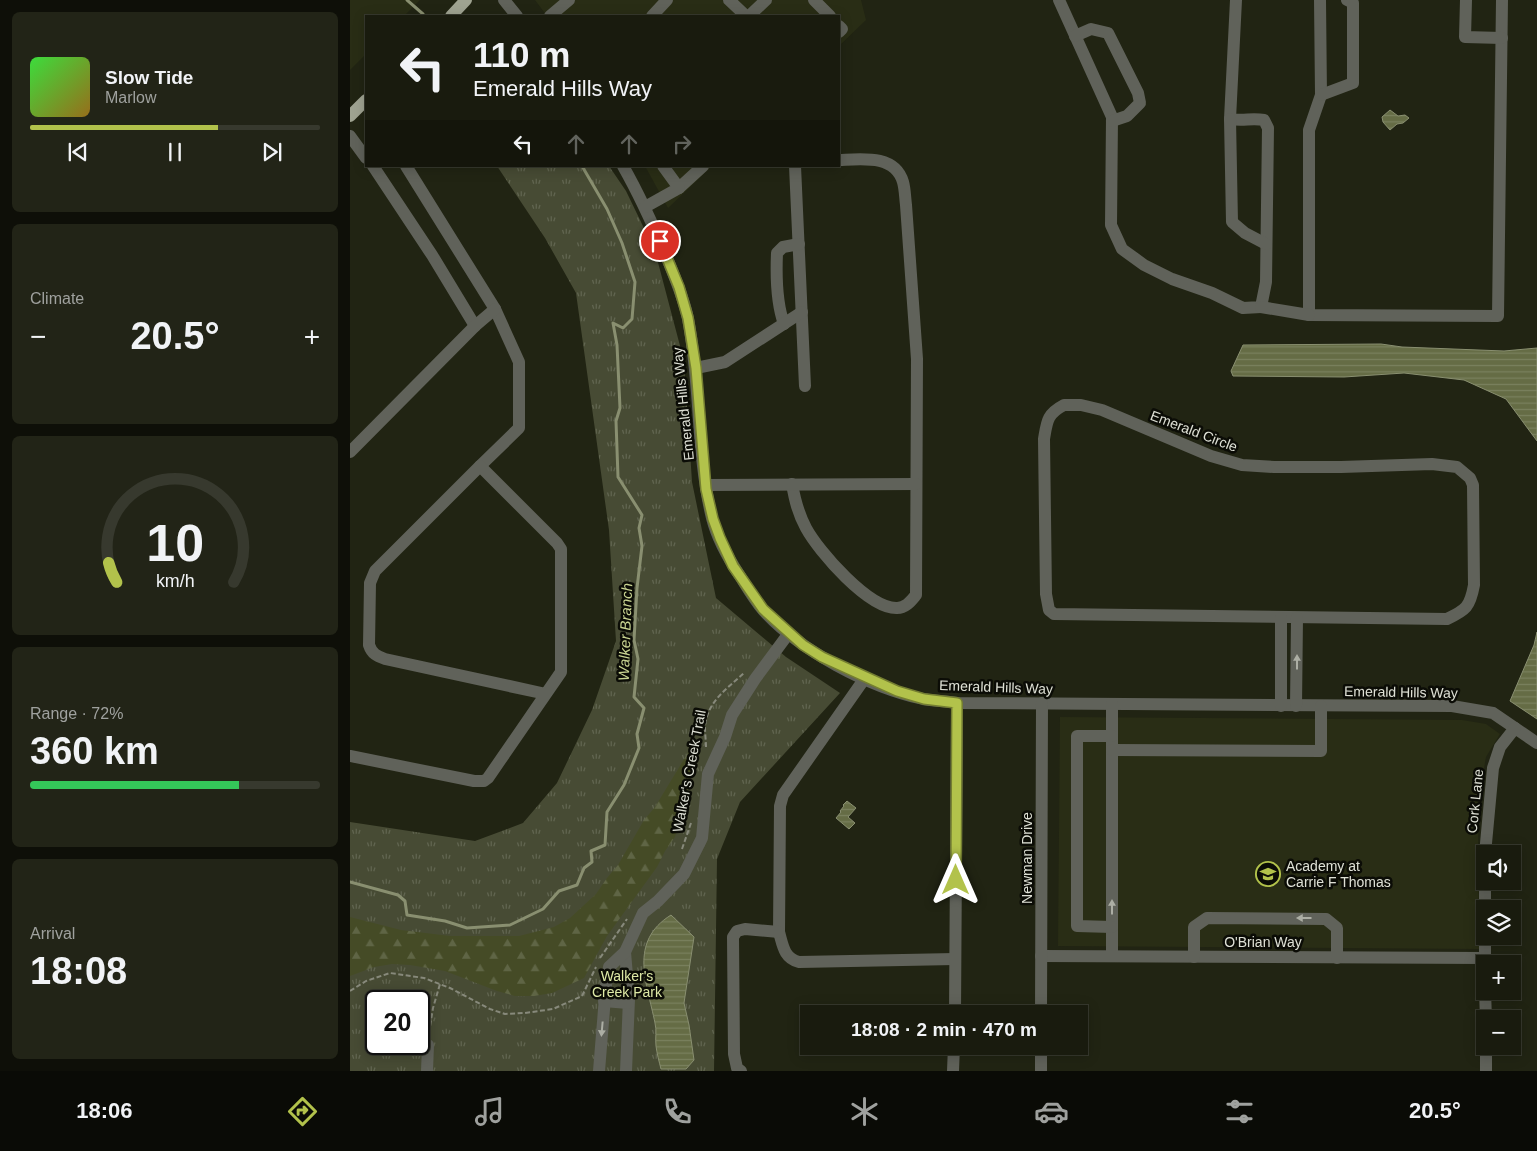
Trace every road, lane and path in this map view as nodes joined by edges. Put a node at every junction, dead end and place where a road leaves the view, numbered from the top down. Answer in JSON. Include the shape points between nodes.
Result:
{"nodes":[{"id":1,"x":466,"y":0,"type":"edge"},
{"id":2,"x":504,"y":0,"type":"edge"},
{"id":3,"x":569,"y":0,"type":"edge"},
{"id":4,"x":667,"y":0,"type":"edge"},
{"id":5,"x":730,"y":0,"type":"edge"},
{"id":6,"x":766,"y":0,"type":"edge"},
{"id":7,"x":814,"y":0,"type":"edge"},
{"id":8,"x":1059,"y":0,"type":"edge"},
{"id":9,"x":1236,"y":0,"type":"edge"},
{"id":10,"x":1320,"y":0,"type":"edge"},
{"id":11,"x":1347,"y":0,"type":"edge"},
{"id":12,"x":1466,"y":0,"type":"edge"},
{"id":13,"x":1502,"y":0,"type":"edge"},
{"id":14,"x":452,"y":15,"type":"edge"},
{"id":15,"x":516,"y":15,"type":"edge"},
{"id":16,"x":555,"y":15,"type":"edge"},
{"id":17,"x":653,"y":15,"type":"edge"},
{"id":18,"x":747,"y":15,"type":"edge"},
{"id":19,"x":749,"y":15,"type":"edge"},
{"id":20,"x":829,"y":15,"type":"edge"},
{"id":21,"x":1075,"y":36,"type":"junction"},
{"id":22,"x":1502,"y":38,"type":"junction"},
{"id":23,"x":1320,"y":95,"type":"junction"},
{"id":24,"x":365,"y":103,"type":"edge"},
{"id":25,"x":350,"y":116,"type":"edge"},
{"id":26,"x":1230,"y":119,"type":"junction"},
{"id":27,"x":1112,"y":121,"type":"junction"},
{"id":28,"x":350,"y":136,"type":"edge"},
{"id":29,"x":365,"y":157,"type":"edge"},
{"id":30,"x":840,"y":160,"type":"edge"},
{"id":31,"x":374,"y":167,"type":"edge"},
{"id":32,"x":407,"y":167,"type":"edge"},
{"id":33,"x":624,"y":167,"type":"edge"},
{"id":34,"x":664,"y":167,"type":"edge"},
{"id":35,"x":702,"y":167,"type":"edge"},
{"id":36,"x":795,"y":167,"type":"edge"},
{"id":37,"x":679,"y":188,"type":"junction"},
{"id":38,"x":645,"y":207,"type":"junction"},
{"id":39,"x":799,"y":244,"type":"junction"},
{"id":40,"x":1266,"y":244,"type":"junction"},
{"id":41,"x":1261,"y":308,"type":"junction"},
{"id":42,"x":495,"y":309,"type":"junction"},
{"id":43,"x":802,"y":312,"type":"junction"},
{"id":44,"x":1309,"y":315,"type":"junction"},
{"id":45,"x":784,"y":324,"type":"junction"},
{"id":46,"x":475,"y":326,"type":"junction"},
{"id":47,"x":696,"y":368,"type":"junction"},
{"id":48,"x":806,"y":386,"type":"dead end"},
{"id":49,"x":350,"y":452,"type":"edge"},
{"id":50,"x":480,"y":466,"type":"junction"},
{"id":51,"x":792,"y":484,"type":"junction"},
{"id":52,"x":916,"y":484,"type":"junction"},
{"id":53,"x":706,"y":485,"type":"junction"},
{"id":54,"x":1281,"y":618,"type":"junction"},
{"id":55,"x":1297,"y":618,"type":"junction"},
{"id":56,"x":789,"y":633,"type":"junction"},
{"id":57,"x":750,"y":666,"type":"dead end"},
{"id":58,"x":865,"y":678,"type":"junction"},
{"id":59,"x":546,"y":694,"type":"junction"},
{"id":60,"x":957,"y":703,"type":"junction"},
{"id":61,"x":1042,"y":703,"type":"junction"},
{"id":62,"x":1112,"y":704,"type":"junction"},
{"id":63,"x":1280,"y":706,"type":"junction"},
{"id":64,"x":1296,"y":706,"type":"junction"},
{"id":65,"x":1321,"y":706,"type":"junction"},
{"id":66,"x":1515,"y":728,"type":"junction"},
{"id":67,"x":1112,"y":736,"type":"junction"},
{"id":68,"x":1537,"y":743,"type":"edge"},
{"id":69,"x":706,"y":747,"type":"dead end"},
{"id":70,"x":1112,"y":750,"type":"junction"},
{"id":71,"x":350,"y":756,"type":"edge"},
{"id":72,"x":692,"y":818,"type":"dead end"},
{"id":73,"x":1486,"y":845,"type":"edge"},
{"id":74,"x":680,"y":855,"type":"dead end"},
{"id":75,"x":1485,"y":890,"type":"edge"},
{"id":76,"x":630,"y":915,"type":"dead end"},
{"id":77,"x":1112,"y":927,"type":"junction"},
{"id":78,"x":779,"y":932,"type":"junction"},
{"id":79,"x":625,"y":952,"type":"junction"},
{"id":80,"x":1485,"y":955,"type":"edge"},
{"id":81,"x":1041,"y":956,"type":"junction"},
{"id":82,"x":1112,"y":956,"type":"junction"},
{"id":83,"x":1194,"y":957,"type":"junction"},
{"id":84,"x":1337,"y":958,"type":"junction"},
{"id":85,"x":1476,"y":958,"type":"edge"},
{"id":86,"x":955,"y":959,"type":"junction"},
{"id":87,"x":440,"y":984,"type":"junction"},
{"id":88,"x":350,"y":991,"type":"edge"},
{"id":89,"x":604,"y":1001,"type":"junction"},
{"id":90,"x":628,"y":1003,"type":"junction"},
{"id":91,"x":955,"y":1005,"type":"edge"},
{"id":92,"x":1041,"y":1005,"type":"edge"},
{"id":93,"x":430,"y":1030,"type":"edge"},
{"id":94,"x":428,"y":1055,"type":"edge"},
{"id":95,"x":954,"y":1055,"type":"edge"},
{"id":96,"x":1041,"y":1055,"type":"edge"},
{"id":97,"x":1486,"y":1055,"type":"edge"},
{"id":98,"x":427,"y":1071,"type":"edge"},
{"id":99,"x":599,"y":1071,"type":"edge"},
{"id":100,"x":626,"y":1071,"type":"edge"},
{"id":101,"x":741,"y":1071,"type":"edge"},
{"id":102,"x":953,"y":1071,"type":"edge"},
{"id":103,"x":1041,"y":1071,"type":"edge"},
{"id":104,"x":1486,"y":1071,"type":"edge"}],
"edges":[{"from":1,"to":14,"type":"main road"},
{"from":2,"to":15,"type":"street"},
{"from":3,"to":16,"type":"street"},
{"from":4,"to":17,"type":"street"},
{"from":5,"to":18,"type":"street"},
{"from":6,"to":19,"type":"street"},
{"from":7,"to":20,"type":"street"},
{"from":8,"to":21,"type":"street"},
{"from":9,"to":26,"type":"street"},
{"from":10,"to":23,"type":"street"},
{"from":11,"to":23,"type":"street","via":[[1353,2],[1353,83]]},
{"from":12,"to":22,"type":"street","via":[[1465,37]]},
{"from":13,"to":22,"type":"street"},
{"from":21,"to":27,"type":"street"},
{"from":21,"to":27,"type":"street","via":[[1091,29],[1108,33],[1138,93],[1140,103],[1127,116]]},
{"from":22,"to":44,"type":"street","via":[[1498,316]]},
{"from":23,"to":44,"type":"street","via":[[1309,130]]},
{"from":24,"to":25,"type":"main road"},
{"from":26,"to":40,"type":"street","via":[[1232,222]]},
{"from":26,"to":40,"type":"street","via":[[1264,120],[1268,128]]},
{"from":27,"to":41,"type":"street","via":[[1111,225],[1122,249],[1172,279],[1212,292],[1243,308]]},
{"from":28,"to":29,"type":"street"},
{"from":30,"to":52,"type":"street","via":[[883,161],[896,168],[903,180],[917,359]]},
{"from":31,"to":46,"type":"street"},
{"from":32,"to":42,"type":"street"},
{"from":33,"to":38,"type":"street","name":"Emerald Hills Way"},
{"from":34,"to":37,"type":"street"},
{"from":35,"to":37,"type":"street"},
{"from":36,"to":39,"type":"street"},
{"from":37,"to":38,"type":"street"},
{"from":38,"to":47,"type":"street","name":"Emerald Hills Way","via":[[679,287]]},
{"from":39,"to":43,"type":"street"},
{"from":39,"to":45,"type":"street","via":[[783,247],[777,253],[779,310]]},
{"from":40,"to":41,"type":"street","via":[[1266,282]]},
{"from":41,"to":44,"type":"street"},
{"from":42,"to":46,"type":"street"},
{"from":42,"to":50,"type":"street","via":[[519,362],[519,428]]},
{"from":43,"to":45,"type":"street"},
{"from":43,"to":48,"type":"street"},
{"from":45,"to":47,"type":"street","via":[[725,362]]},
{"from":46,"to":49,"type":"street"},
{"from":47,"to":53,"type":"street","name":"Emerald Hills Way"},
{"from":50,"to":59,"type":"street","via":[[561,549],[561,672]]},
{"from":50,"to":59,"type":"street","via":[[375,571],[370,582],[369,645],[377,656],[386,659]]},
{"from":51,"to":52,"type":"street"},
{"from":51,"to":52,"type":"street","via":[[796,507],[829,560],[854,586],[880,603],[898,608],[909,604],[916,595]]},
{"from":51,"to":53,"type":"street"},
{"from":53,"to":56,"type":"street","name":"Emerald Hills Way","via":[[713,519],[733,566],[763,609]]},
{"from":54,"to":55,"type":"street","name":"Emerald Circle"},
{"from":54,"to":55,"type":"street","name":"Emerald Circle","via":[[1065,615],[1049,610],[1046,594],[1044,438],[1048,418],[1054,410],[1064,405],[1102,410],[1212,456],[1242,465],[1432,464],[1457,467],[1470,478],[1473,485],[1474,586],[1471,600],[1463,612],[1447,619]]},
{"from":54,"to":63,"type":"street"},
{"from":64,"to":55,"type":"street","one_way":true},
{"from":56,"to":58,"type":"street","name":"Emerald Hills Way","via":[[822,657]]},
{"from":56,"to":79,"type":"street","via":[[732,715],[708,774],[702,838],[684,874],[643,913]]},
{"from":57,"to":69,"type":"path","name":"Walker's Creek Trail","via":[[708,710]]},
{"from":58,"to":60,"type":"street","name":"Emerald Hills Way","via":[[924,699]]},
{"from":58,"to":78,"type":"street","via":[[783,795],[780,806]]},
{"from":59,"to":71,"type":"street","via":[[484,781]]},
{"from":60,"to":61,"type":"street","name":"Emerald Hills Way"},
{"from":60,"to":86,"type":"street"},
{"from":61,"to":62,"type":"street","name":"Emerald Hills Way"},
{"from":61,"to":81,"type":"street","name":"Newman Drive"},
{"from":62,"to":63,"type":"street","name":"Emerald Hills Way"},
{"from":62,"to":67,"type":"street"},
{"from":63,"to":64,"type":"street","name":"Emerald Hills Way"},
{"from":64,"to":65,"type":"street","name":"Emerald Hills Way"},
{"from":65,"to":66,"type":"street","name":"Emerald Hills Way","via":[[1452,706],[1493,713]]},
{"from":65,"to":70,"type":"street","via":[[1321,750]]},
{"from":66,"to":68,"type":"street","name":"Emerald Hills Way"},
{"from":66,"to":73,"type":"street","name":"Cork Lane","via":[[1500,747],[1493,768]]},
{"from":67,"to":70,"type":"street"},
{"from":67,"to":77,"type":"street","via":[[1077,736],[1077,926]]},
{"from":77,"to":70,"type":"street","one_way":true},
{"from":72,"to":74,"type":"path","name":"Walker's Creek Trail"},
{"from":75,"to":80,"type":"street"},
{"from":76,"to":87,"type":"path","via":[[602,953],[582,996],[553,1009],[505,1014]]},
{"from":77,"to":82,"type":"street"},
{"from":78,"to":86,"type":"street","via":[[788,957],[798,962]]},
{"from":78,"to":101,"type":"street","via":[[744,929],[733,937],[734,1054]]},
{"from":79,"to":89,"type":"street","via":[[609,967]]},
{"from":79,"to":90,"type":"street"},
{"from":81,"to":82,"type":"street","name":"O'Brian Way"},
{"from":81,"to":92,"type":"street","name":"Newman Drive"},
{"from":82,"to":83,"type":"street","name":"O'Brian Way"},
{"from":83,"to":84,"type":"street","name":"O'Brian Way"},
{"from":84,"to":83,"type":"street","one_way":true,"via":[[1337,928],[1326,918],[1207,918],[1194,927]]},
{"from":84,"to":85,"type":"street","name":"O'Brian Way"},
{"from":86,"to":91,"type":"street"},
{"from":87,"to":88,"type":"path","via":[[390,973],[366,981]]},
{"from":87,"to":93,"type":"path"},
{"from":89,"to":90,"type":"street"},
{"from":89,"to":99,"type":"street","one_way":true},
{"from":90,"to":100,"type":"street"},
{"from":94,"to":98,"type":"street"},
{"from":95,"to":102,"type":"street"},
{"from":96,"to":103,"type":"street"},
{"from":97,"to":104,"type":"street"}]}
